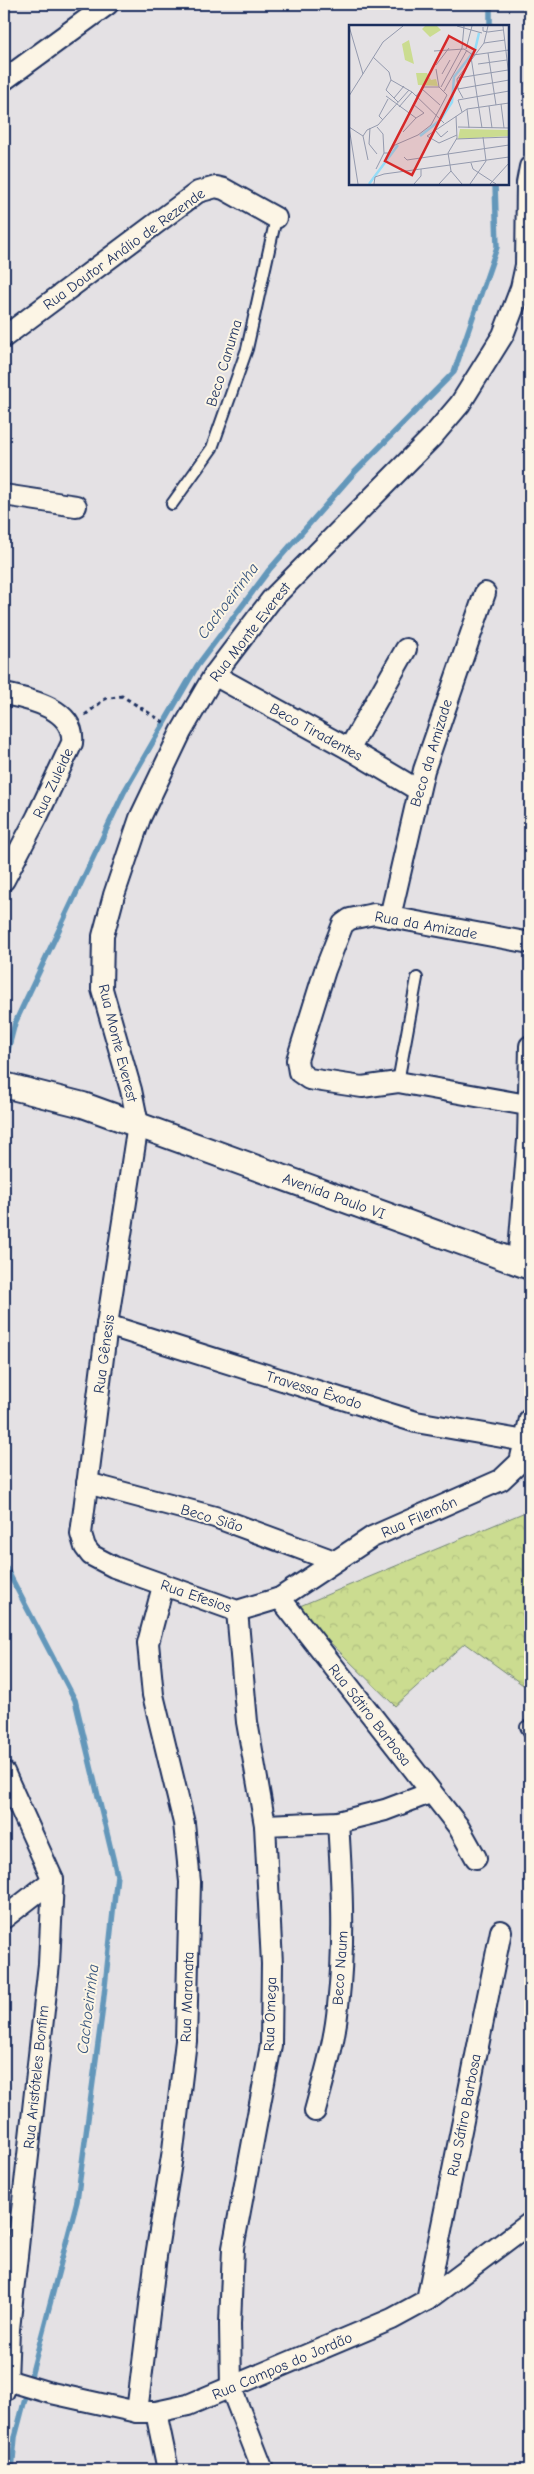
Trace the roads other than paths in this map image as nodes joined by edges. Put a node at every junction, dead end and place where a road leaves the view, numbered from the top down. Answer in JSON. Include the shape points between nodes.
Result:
{"nodes":[{"id":1,"x":102,"y":5,"type":"edge"},
{"id":2,"x":4,"y":80,"type":"edge"},
{"id":3,"x":530,"y":167,"type":"edge"},
{"id":4,"x":276,"y":218,"type":"joint"},
{"id":5,"x":4,"y":337,"type":"edge"},
{"id":6,"x":4,"y":495,"type":"edge"},
{"id":7,"x":172,"y":504,"type":"dead end"},
{"id":8,"x":76,"y":506,"type":"dead end"},
{"id":9,"x":485,"y":593,"type":"dead end"},
{"id":10,"x":406,"y":649,"type":"dead end"},
{"id":11,"x":214,"y":675,"type":"junction"},
{"id":12,"x":4,"y":694,"type":"edge"},
{"id":13,"x":349,"y":749,"type":"junction"},
{"id":14,"x":418,"y":790,"type":"junction"},
{"id":15,"x":4,"y":880,"type":"edge"},
{"id":16,"x":390,"y":917,"type":"junction"},
{"id":17,"x":530,"y":943,"type":"edge"},
{"id":18,"x":417,"y":978,"type":"dead end"},
{"id":19,"x":530,"y":1046,"type":"edge"},
{"id":20,"x":398,"y":1082,"type":"junction"},
{"id":21,"x":4,"y":1085,"type":"edge"},
{"id":22,"x":527,"y":1104,"type":"junction"},
{"id":23,"x":138,"y":1124,"type":"junction"},
{"id":24,"x":529,"y":1140,"type":"edge"},
{"id":25,"x":524,"y":1265,"type":"edge"},
{"id":26,"x":107,"y":1325,"type":"junction"},
{"id":27,"x":530,"y":1419,"type":"edge"},
{"id":28,"x":525,"y":1441,"type":"junction"},
{"id":29,"x":87,"y":1484,"type":"junction"},
{"id":30,"x":334,"y":1561,"type":"junction"},
{"id":31,"x":114,"y":1567,"type":"joint"},
{"id":32,"x":164,"y":1586,"type":"junction"},
{"id":33,"x":280,"y":1598,"type":"junction"},
{"id":34,"x":236,"y":1611,"type":"junction"},
{"id":35,"x":4,"y":1772,"type":"edge"},
{"id":36,"x":430,"y":1793,"type":"junction"},
{"id":37,"x":338,"y":1822,"type":"junction"},
{"id":38,"x":264,"y":1825,"type":"junction"},
{"id":39,"x":476,"y":1858,"type":"dead end"},
{"id":40,"x":53,"y":1880,"type":"junction"},
{"id":41,"x":4,"y":1918,"type":"edge"},
{"id":42,"x":501,"y":1931,"type":"dead end"},
{"id":43,"x":315,"y":2111,"type":"dead end"},
{"id":44,"x":530,"y":2224,"type":"edge"},
{"id":45,"x":427,"y":2300,"type":"junction"},
{"id":46,"x":6,"y":2326,"type":"edge"},
{"id":47,"x":5,"y":2384,"type":"edge"},
{"id":48,"x":231,"y":2388,"type":"junction"},
{"id":49,"x":146,"y":2412,"type":"junction"},
{"id":50,"x":168,"y":2470,"type":"edge"},
{"id":51,"x":263,"y":2470,"type":"edge"}],
"edges":[{"from":1,"to":2,"type":"street"},
{"from":3,"to":11,"type":"street","name":"Rua Monte Everest","via":[[526,265],[521,288],[494,350],[460,404],[432,437],[271,600]]},
{"from":4,"to":5,"type":"street","name":"Rua Doutor Análio de Rezende","via":[[224,189],[216,187],[198,192]]},
{"from":4,"to":7,"type":"lane","name":"Beco Canuma","via":[[247,349],[212,448]]},
{"from":6,"to":8,"type":"street"},
{"from":9,"to":14,"type":"street","name":"Beco da Amizade"},
{"from":10,"to":13,"type":"street"},
{"from":11,"to":13,"type":"street","name":"Beco Tiradentes"},
{"from":11,"to":23,"type":"street","name":"Rua Monte Everest","via":[[181,732],[140,818],[103,936],[102,989]]},
{"from":12,"to":15,"type":"street","name":"Rua Zuleide","via":[[38,703],[66,718],[71,726],[72,743]]},
{"from":13,"to":14,"type":"street","name":"Beco Tiradentes"},
{"from":14,"to":16,"type":"street","name":"Beco da Amizade"},
{"from":16,"to":17,"type":"street","name":"Rua da Amizade"},
{"from":16,"to":20,"type":"street","name":"Rua da Amizade","via":[[374,914],[350,919],[343,924],[297,1060],[299,1072],[309,1079],[362,1087]]},
{"from":18,"to":20,"type":"lane"},
{"from":19,"to":22,"type":"street"},
{"from":20,"to":22,"type":"street"},
{"from":21,"to":23,"type":"street","name":"Avenida Paulo VI","via":[[83,1105]]},
{"from":22,"to":24,"type":"street"},
{"from":23,"to":25,"type":"street","name":"Avenida Paulo VI"},
{"from":23,"to":26,"type":"street","name":"Rua Gênesis"},
{"from":24,"to":25,"type":"street"},
{"from":26,"to":28,"type":"street","name":"Travessa Êxodo","via":[[416,1422]]},
{"from":26,"to":29,"type":"street","name":"Rua Gênesis"},
{"from":27,"to":28,"type":"street","name":"Rua Filemón"},
{"from":28,"to":30,"type":"street","name":"Rua Filemón","via":[[520,1462],[501,1480],[372,1537]]},
{"from":29,"to":30,"type":"street","name":"Beco Sião","via":[[215,1517]]},
{"from":29,"to":31,"type":"street","name":"Rua Gênesis","via":[[81,1534],[85,1547],[91,1556]]},
{"from":30,"to":33,"type":"street","name":"Rua Filemón"},
{"from":31,"to":32,"type":"street","name":"Rua Efesios"},
{"from":32,"to":34,"type":"street","name":"Rua Efesios"},
{"from":32,"to":49,"type":"street","name":"Rua Maranata","via":[[148,1643],[162,1740],[184,1823],[190,1882],[188,2003],[183,2070],[156,2256]]},
{"from":33,"to":34,"type":"street","name":"Rua Efesios"},
{"from":33,"to":36,"type":"street","name":"Rua Sátiro Barbosa"},
{"from":34,"to":38,"type":"street","name":"Rua Omega","via":[[247,1722]]},
{"from":35,"to":40,"type":"street","name":"Rua Aristóteles Bonfim"},
{"from":36,"to":37,"type":"street","via":[[385,1810]]},
{"from":36,"to":39,"type":"street","name":"Rua Sátiro Barbosa","via":[[458,1826]]},
{"from":37,"to":38,"type":"street"},
{"from":37,"to":43,"type":"street","name":"Beco Naum","via":[[344,1915],[338,2007]]},
{"from":38,"to":48,"type":"street","name":"Rua Omega","via":[[272,1964],[271,2044],[234,2248]]},
{"from":40,"to":41,"type":"street"},
{"from":40,"to":46,"type":"street","name":"Rua Aristóteles Bonfim","via":[[49,1964]]},
{"from":42,"to":45,"type":"street","name":"Rua Sátiro Barbosa"},
{"from":44,"to":45,"type":"street","name":"Rua Campos do Jordão"},
{"from":45,"to":48,"type":"street","name":"Rua Campos do Jordão","via":[[348,2340]]},
{"from":46,"to":47,"type":"street","name":"Rua Aristóteles Bonfim"},
{"from":47,"to":49,"type":"street","name":"Rua Campos do Jordão"},
{"from":48,"to":49,"type":"street","name":"Rua Campos do Jordão","via":[[188,2405]]},
{"from":48,"to":51,"type":"street","name":"Rua Omega"},
{"from":49,"to":50,"type":"street","name":"Rua Maranata"}]}
